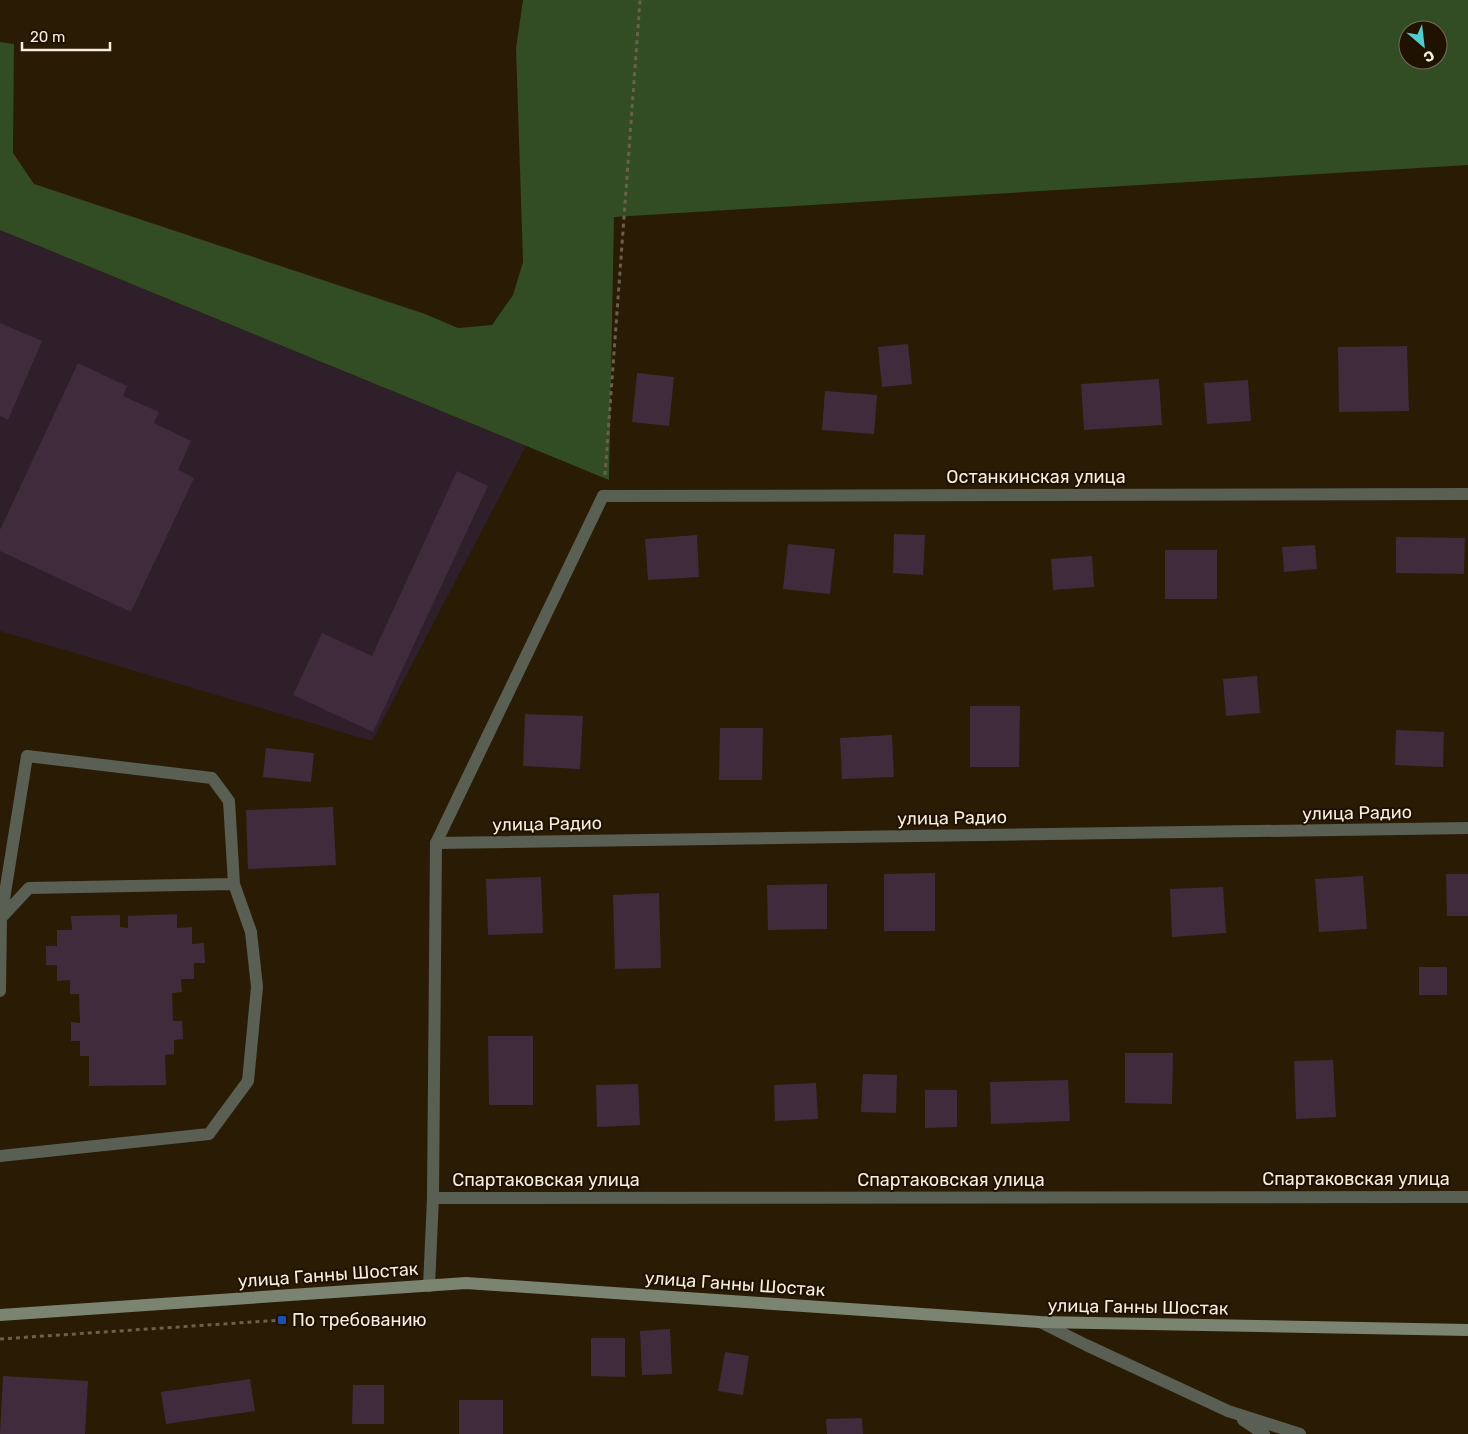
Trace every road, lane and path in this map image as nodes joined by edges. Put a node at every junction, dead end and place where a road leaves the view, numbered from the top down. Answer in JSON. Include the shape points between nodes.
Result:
{"nodes":[{"id":1,"x":640,"y":0,"type":"edge"},
{"id":2,"x":1468,"y":494,"type":"edge"},
{"id":3,"x":603,"y":496,"type":"junction"},
{"id":4,"x":1468,"y":828,"type":"edge"},
{"id":5,"x":436,"y":844,"type":"junction"},
{"id":6,"x":234,"y":884,"type":"junction"},
{"id":7,"x":1,"y":918,"type":"junction"},
{"id":8,"x":0,"y":991,"type":"edge"},
{"id":9,"x":0,"y":1156,"type":"edge"},
{"id":10,"x":1468,"y":1197,"type":"edge"},
{"id":11,"x":433,"y":1198,"type":"junction"},
{"id":12,"x":429,"y":1286,"type":"junction"},
{"id":13,"x":0,"y":1315,"type":"edge"},
{"id":14,"x":282,"y":1320,"type":"dead end"},
{"id":15,"x":1040,"y":1322,"type":"junction"},
{"id":16,"x":1468,"y":1330,"type":"edge"},
{"id":17,"x":0,"y":1339,"type":"edge"},
{"id":18,"x":1228,"y":1411,"type":"junction"},
{"id":19,"x":1264,"y":1434,"type":"edge"},
{"id":20,"x":1300,"y":1434,"type":"edge"}],
"edges":[{"from":1,"to":3,"type":"path"},
{"from":2,"to":3,"type":"street","name":"Останкинская улица"},
{"from":3,"to":5,"type":"street"},
{"from":4,"to":5,"type":"street","name":"улица Радио"},
{"from":5,"to":11,"type":"street"},
{"from":6,"to":7,"type":"street","via":[[29,888]]},
{"from":6,"to":7,"type":"street","via":[[229,801],[212,778],[27,756]]},
{"from":6,"to":9,"type":"street","via":[[251,932],[257,986],[249,1072],[248,1081],[209,1134]]},
{"from":7,"to":8,"type":"street"},
{"from":10,"to":11,"type":"street","name":"Спартаковская улица"},
{"from":11,"to":12,"type":"street"},
{"from":12,"to":13,"type":"main road","name":"улица Ганны Шостак"},
{"from":12,"to":15,"type":"main road","name":"улица Ганны Шостак","via":[[466,1283]]},
{"from":14,"to":17,"type":"path"},
{"from":15,"to":16,"type":"main road","name":"улица Ганны Шостак"},
{"from":15,"to":18,"type":"street"},
{"from":18,"to":19,"type":"street"},
{"from":18,"to":20,"type":"street"}]}
